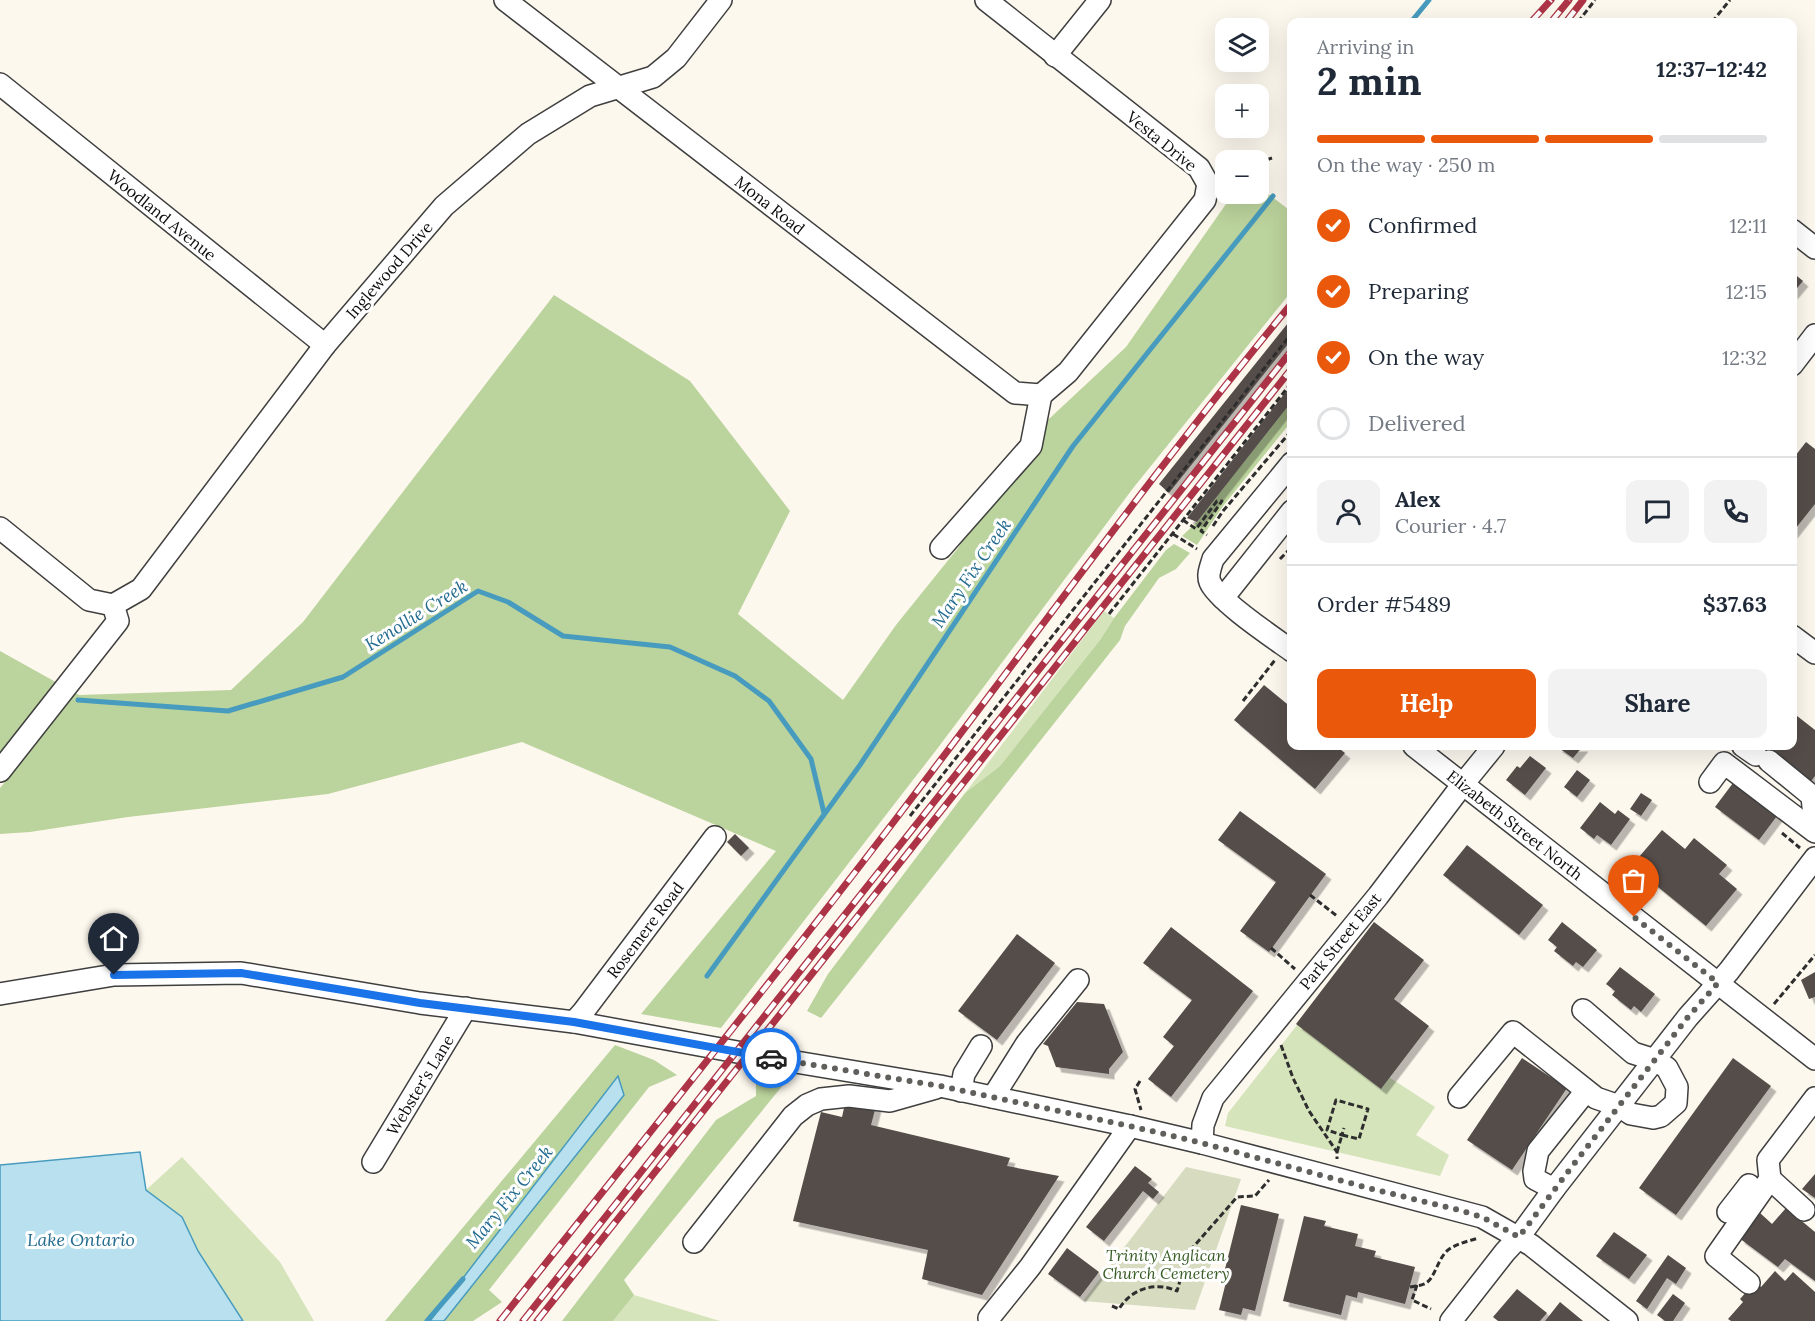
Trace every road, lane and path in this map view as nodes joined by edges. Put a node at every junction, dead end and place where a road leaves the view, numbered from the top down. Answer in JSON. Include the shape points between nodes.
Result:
{"nodes":[{"id":1,"x":505,"y":0,"type":"edge"},
{"id":2,"x":721,"y":0,"type":"edge"},
{"id":3,"x":986,"y":0,"type":"edge"},
{"id":4,"x":1100,"y":0,"type":"edge"},
{"id":5,"x":1595,"y":0,"type":"edge"},
{"id":6,"x":1730,"y":0,"type":"edge"},
{"id":7,"x":1581,"y":18,"type":"edge"},
{"id":8,"x":1715,"y":18,"type":"edge"},
{"id":9,"x":1055,"y":56,"type":"junction"},
{"id":10,"x":0,"y":84,"type":"edge"},
{"id":11,"x":620,"y":89,"type":"junction"},
{"id":12,"x":1272,"y":158,"type":"dead end"},
{"id":13,"x":1269,"y":159,"type":"edge"},
{"id":14,"x":1797,"y":234,"type":"edge"},
{"id":15,"x":1815,"y":248,"type":"edge"},
{"id":16,"x":1815,"y":335,"type":"edge"},
{"id":17,"x":1287,"y":339,"type":"edge"},
{"id":18,"x":325,"y":345,"type":"junction"},
{"id":19,"x":1797,"y":358,"type":"edge"},
{"id":20,"x":1287,"y":388,"type":"edge"},
{"id":21,"x":1041,"y":395,"type":"junction"},
{"id":22,"x":1287,"y":436,"type":"edge"},
{"id":23,"x":1287,"y":469,"type":"edge"},
{"id":24,"x":1287,"y":517,"type":"edge"},
{"id":25,"x":1183,"y":520,"type":"junction"},
{"id":26,"x":0,"y":528,"type":"edge"},
{"id":27,"x":1173,"y":534,"type":"junction"},
{"id":28,"x":1207,"y":535,"type":"junction"},
{"id":29,"x":1191,"y":546,"type":"dead end"},
{"id":30,"x":941,"y":548,"type":"dead end"},
{"id":31,"x":1198,"y":550,"type":"dead end"},
{"id":32,"x":1223,"y":598,"type":"junction"},
{"id":33,"x":113,"y":605,"type":"junction"},
{"id":34,"x":1109,"y":615,"type":"dead end"},
{"id":35,"x":1797,"y":640,"type":"edge"},
{"id":36,"x":1815,"y":653,"type":"edge"},
{"id":37,"x":1283,"y":656,"type":"edge"},
{"id":38,"x":1243,"y":701,"type":"dead end"},
{"id":39,"x":1419,"y":750,"type":"edge"},
{"id":40,"x":1491,"y":750,"type":"edge"},
{"id":41,"x":1760,"y":760,"type":"edge"},
{"id":42,"x":0,"y":771,"type":"edge"},
{"id":43,"x":1710,"y":782,"type":"dead end"},
{"id":44,"x":1463,"y":784,"type":"junction"},
{"id":45,"x":1814,"y":808,"type":"edge"},
{"id":46,"x":910,"y":816,"type":"dead end"},
{"id":47,"x":1779,"y":831,"type":"dead end"},
{"id":48,"x":1815,"y":832,"type":"edge"},
{"id":49,"x":715,"y":837,"type":"dead end"},
{"id":50,"x":1814,"y":859,"type":"edge"},
{"id":51,"x":1310,"y":895,"type":"dead end"},
{"id":52,"x":1339,"y":917,"type":"dead end"},
{"id":53,"x":1271,"y":948,"type":"dead end"},
{"id":54,"x":1815,"y":955,"type":"edge"},
{"id":55,"x":1296,"y":970,"type":"dead end"},
{"id":56,"x":1078,"y":980,"type":"dead end"},
{"id":57,"x":1718,"y":983,"type":"junction"},
{"id":58,"x":0,"y":994,"type":"edge"},
{"id":59,"x":1774,"y":1005,"type":"dead end"},
{"id":60,"x":466,"y":1008,"type":"junction"},
{"id":61,"x":1583,"y":1010,"type":"dead end"},
{"id":62,"x":574,"y":1022,"type":"junction"},
{"id":63,"x":1279,"y":1038,"type":"dead end"},
{"id":64,"x":981,"y":1046,"type":"dead end"},
{"id":65,"x":1815,"y":1059,"type":"edge"},
{"id":66,"x":1655,"y":1060,"type":"junction"},
{"id":67,"x":1140,"y":1081,"type":"dead end"},
{"id":68,"x":940,"y":1086,"type":"junction"},
{"id":69,"x":961,"y":1091,"type":"junction"},
{"id":70,"x":1586,"y":1091,"type":"junction"},
{"id":71,"x":993,"y":1097,"type":"junction"},
{"id":72,"x":1460,"y":1097,"type":"dead end"},
{"id":73,"x":1815,"y":1099,"type":"edge"},
{"id":74,"x":1619,"y":1106,"type":"junction"},
{"id":75,"x":1136,"y":1119,"type":"junction"},
{"id":76,"x":1344,"y":1128,"type":"dead end"},
{"id":77,"x":1342,"y":1135,"type":"junction"},
{"id":78,"x":1202,"y":1143,"type":"junction"},
{"id":79,"x":1337,"y":1152,"type":"junction"},
{"id":80,"x":1337,"y":1159,"type":"dead end"},
{"id":81,"x":373,"y":1162,"type":"dead end"},
{"id":82,"x":1769,"y":1170,"type":"junction"},
{"id":83,"x":1269,"y":1180,"type":"dead end"},
{"id":84,"x":1554,"y":1190,"type":"junction"},
{"id":85,"x":1804,"y":1209,"type":"dead end"},
{"id":86,"x":1728,"y":1212,"type":"dead end"},
{"id":87,"x":1519,"y":1237,"type":"junction"},
{"id":88,"x":1479,"y":1238,"type":"dead end"},
{"id":89,"x":694,"y":1242,"type":"dead end"},
{"id":90,"x":1749,"y":1283,"type":"dead end"},
{"id":91,"x":1417,"y":1285,"type":"junction"},
{"id":92,"x":1410,"y":1287,"type":"dead end"},
{"id":93,"x":1112,"y":1306,"type":"dead end"},
{"id":94,"x":1431,"y":1309,"type":"dead end"},
{"id":95,"x":989,"y":1318,"type":"dead end"},
{"id":96,"x":1451,"y":1321,"type":"edge"},
{"id":97,"x":1627,"y":1321,"type":"edge"}],
"edges":[{"from":1,"to":11,"type":"street","name":"Mona Road"},
{"from":2,"to":11,"type":"street","name":"Inglewood Drive","via":[[676,58],[653,77]]},
{"from":3,"to":9,"type":"street","name":"Vesta Drive"},
{"from":4,"to":9,"type":"street"},
{"from":5,"to":7,"type":"path"},
{"from":6,"to":8,"type":"path"},
{"from":9,"to":21,"type":"street","name":"Vesta Drive","via":[[1198,168],[1208,184],[1204,200],[1068,372]]},
{"from":10,"to":18,"type":"street","name":"Woodland Avenue"},
{"from":11,"to":18,"type":"street","name":"Inglewood Drive","via":[[590,96],[528,134],[453,198]]},
{"from":11,"to":21,"type":"street","name":"Mona Road","via":[[1015,393]]},
{"from":12,"to":13,"type":"path"},
{"from":14,"to":15,"type":"street"},
{"from":16,"to":19,"type":"street"},
{"from":17,"to":46,"type":"path"},
{"from":18,"to":33,"type":"street","name":"Inglewood Drive","via":[[141,589]]},
{"from":20,"to":25,"type":"path"},
{"from":21,"to":30,"type":"street","via":[[1031,446]]},
{"from":22,"to":28,"type":"path"},
{"from":23,"to":32,"type":"street","via":[[1213,559],[1209,581]]},
{"from":24,"to":32,"type":"street"},
{"from":25,"to":27,"type":"path"},
{"from":25,"to":28,"type":"path","via":[[1196,529],[1217,501],[1222,501],[1201,531]]},
{"from":26,"to":33,"type":"street","via":[[89,600]]},
{"from":27,"to":29,"type":"path"},
{"from":27,"to":34,"type":"path"},
{"from":28,"to":31,"type":"path"},
{"from":32,"to":37,"type":"street"},
{"from":33,"to":42,"type":"street","via":[[118,621]]},
{"from":35,"to":36,"type":"street"},
{"from":37,"to":38,"type":"path"},
{"from":39,"to":44,"type":"street","name":"Elizabeth Street North"},
{"from":40,"to":44,"type":"street","name":"Park Street East"},
{"from":41,"to":45,"type":"street","via":[[1812,796]]},
{"from":43,"to":48,"type":"street","via":[[1724,764]]},
{"from":44,"to":57,"type":"street","name":"Elizabeth Street North"},
{"from":44,"to":78,"type":"street","name":"Park Street East","via":[[1378,896],[1213,1098],[1203,1125]]},
{"from":47,"to":50,"type":"path"},
{"from":49,"to":62,"type":"street","name":"Rosemere Road"},
{"from":50,"to":57,"type":"street"},
{"from":51,"to":52,"type":"path"},
{"from":53,"to":55,"type":"path"},
{"from":54,"to":59,"type":"path"},
{"from":56,"to":71,"type":"street","via":[[1027,1043]]},
{"from":57,"to":65,"type":"street","name":"Elizabeth Street North"},
{"from":57,"to":66,"type":"street"},
{"from":58,"to":60,"type":"street","via":[[114,975],[241,973]]},
{"from":60,"to":62,"type":"street"},
{"from":60,"to":81,"type":"street","name":"Webster's Lane"},
{"from":61,"to":66,"type":"street","via":[[1634,1053]]},
{"from":62,"to":68,"type":"street"},
{"from":63,"to":79,"type":"path","via":[[1309,1111]]},
{"from":64,"to":69,"type":"street","via":[[964,1074]]},
{"from":66,"to":74,"type":"street"},
{"from":66,"to":74,"type":"street","via":[[1667,1068],[1677,1087],[1676,1103],[1653,1118],[1631,1114]]},
{"from":67,"to":75,"type":"path","via":[[1135,1089]]},
{"from":68,"to":69,"type":"street"},
{"from":68,"to":89,"type":"street","via":[[890,1101],[849,1096],[807,1105],[793,1116]]},
{"from":69,"to":71,"type":"street"},
{"from":70,"to":72,"type":"street","via":[[1513,1032]]},
{"from":70,"to":74,"type":"street"},
{"from":70,"to":84,"type":"street","via":[[1538,1151],[1535,1179]]},
{"from":71,"to":75,"type":"street"},
{"from":73,"to":82,"type":"street"},
{"from":74,"to":84,"type":"street"},
{"from":75,"to":78,"type":"street"},
{"from":75,"to":95,"type":"street"},
{"from":76,"to":77,"type":"path"},
{"from":77,"to":77,"type":"path","via":[[1359,1139],[1368,1109],[1336,1100],[1327,1130]]},
{"from":77,"to":79,"type":"path"},
{"from":78,"to":87,"type":"street","via":[[1482,1217]]},
{"from":79,"to":80,"type":"path"},
{"from":82,"to":85,"type":"street"},
{"from":82,"to":86,"type":"street"},
{"from":82,"to":90,"type":"street","via":[[1716,1256]]},
{"from":83,"to":93,"type":"path","via":[[1255,1196],[1237,1197],[1188,1253],[1177,1291],[1168,1287],[1138,1290],[1119,1309]]},
{"from":84,"to":87,"type":"street"},
{"from":87,"to":96,"type":"street"},
{"from":87,"to":97,"type":"street"},
{"from":88,"to":91,"type":"path","via":[[1448,1251],[1432,1278]]},
{"from":91,"to":92,"type":"path"},
{"from":91,"to":94,"type":"path","via":[[1412,1300]]}]}
